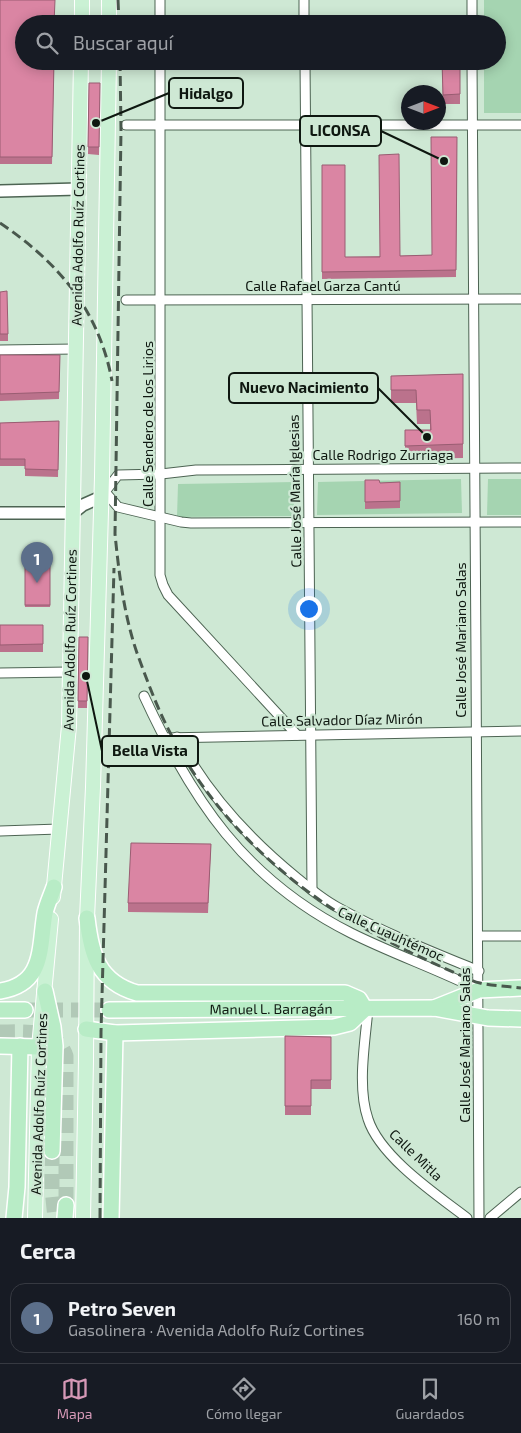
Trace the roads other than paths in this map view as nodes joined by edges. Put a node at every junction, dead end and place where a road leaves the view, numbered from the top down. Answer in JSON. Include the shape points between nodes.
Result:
{"nodes":[{"id":1,"x":82,"y":0,"type":"edge"},
{"id":2,"x":109,"y":0,"type":"edge"},
{"id":3,"x":160,"y":0,"type":"edge"},
{"id":4,"x":304,"y":0,"type":"edge"},
{"id":5,"x":472,"y":0,"type":"edge"},
{"id":6,"x":82,"y":15,"type":"edge"},
{"id":7,"x":109,"y":15,"type":"edge"},
{"id":8,"x":160,"y":15,"type":"edge"},
{"id":9,"x":304,"y":15,"type":"edge"},
{"id":10,"x":472,"y":15,"type":"edge"},
{"id":11,"x":81,"y":70,"type":"edge"},
{"id":12,"x":109,"y":70,"type":"edge"},
{"id":13,"x":160,"y":70,"type":"edge"},
{"id":14,"x":305,"y":70,"type":"edge"},
{"id":15,"x":472,"y":70,"type":"edge"},
{"id":16,"x":126,"y":125,"type":"dead end"},
{"id":17,"x":160,"y":125,"type":"junction"},
{"id":18,"x":305,"y":125,"type":"junction"},
{"id":19,"x":473,"y":125,"type":"junction"},
{"id":20,"x":521,"y":125,"type":"edge"},
{"id":21,"x":79,"y":189,"type":"junction"},
{"id":22,"x":0,"y":191,"type":"edge"},
{"id":23,"x":307,"y":299,"type":"junction"},
{"id":24,"x":473,"y":299,"type":"junction"},
{"id":25,"x":521,"y":299,"type":"edge"},
{"id":26,"x":126,"y":300,"type":"dead end"},
{"id":27,"x":161,"y":301,"type":"junction"},
{"id":28,"x":76,"y":349,"type":"junction"},
{"id":29,"x":0,"y":350,"type":"edge"},
{"id":30,"x":521,"y":468,"type":"edge"},
{"id":31,"x":308,"y":469,"type":"junction"},
{"id":32,"x":474,"y":469,"type":"junction"},
{"id":33,"x":161,"y":474,"type":"junction"},
{"id":34,"x":103,"y":495,"type":"junction"},
{"id":35,"x":0,"y":513,"type":"edge"},
{"id":36,"x":73,"y":513,"type":"junction"},
{"id":37,"x":161,"y":517,"type":"junction"},
{"id":38,"x":474,"y":522,"type":"junction"},
{"id":39,"x":521,"y":522,"type":"edge"},
{"id":40,"x":309,"y":524,"type":"junction"},
{"id":41,"x":69,"y":672,"type":"junction"},
{"id":42,"x":0,"y":673,"type":"edge"},
{"id":43,"x":144,"y":696,"type":"dead end"},
{"id":44,"x":521,"y":731,"type":"edge"},
{"id":45,"x":476,"y":732,"type":"junction"},
{"id":46,"x":298,"y":735,"type":"junction"},
{"id":47,"x":311,"y":735,"type":"junction"},
{"id":48,"x":178,"y":737,"type":"junction"},
{"id":49,"x":163,"y":738,"type":"junction"},
{"id":50,"x":59,"y":829,"type":"junction"},
{"id":51,"x":0,"y":831,"type":"edge"},
{"id":52,"x":54,"y":887,"type":"junction"},
{"id":53,"x":312,"y":890,"type":"junction"},
{"id":54,"x":87,"y":918,"type":"junction"},
{"id":55,"x":478,"y":936,"type":"junction"},
{"id":56,"x":521,"y":936,"type":"edge"},
{"id":57,"x":478,"y":971,"type":"junction"},
{"id":58,"x":521,"y":988,"type":"edge"},
{"id":59,"x":479,"y":990,"type":"junction"},
{"id":60,"x":0,"y":991,"type":"edge"},
{"id":61,"x":45,"y":991,"type":"junction"},
{"id":62,"x":434,"y":1008,"type":"junction"},
{"id":63,"x":367,"y":1009,"type":"junction"},
{"id":64,"x":0,"y":1010,"type":"edge"},
{"id":65,"x":25,"y":1010,"type":"tunnel mouth"},
{"id":66,"x":109,"y":1010,"type":"tunnel mouth"},
{"id":67,"x":479,"y":1017,"type":"junction"},
{"id":68,"x":521,"y":1019,"type":"edge"},
{"id":69,"x":86,"y":1029,"type":"junction"},
{"id":70,"x":115,"y":1033,"type":"junction"},
{"id":71,"x":0,"y":1046,"type":"edge"},
{"id":72,"x":20,"y":1046,"type":"junction"},
{"id":73,"x":39,"y":1047,"type":"junction"},
{"id":74,"x":52,"y":1151,"type":"tunnel mouth"},
{"id":75,"x":521,"y":1192,"type":"edge"},
{"id":76,"x":14,"y":1218,"type":"edge"},
{"id":77,"x":34,"y":1218,"type":"edge"},
{"id":78,"x":83,"y":1218,"type":"edge"},
{"id":79,"x":112,"y":1218,"type":"edge"},
{"id":80,"x":467,"y":1218,"type":"edge"},
{"id":81,"x":479,"y":1218,"type":"edge"},
{"id":82,"x":490,"y":1218,"type":"edge"}],
"edges":[{"from":1,"to":6,"type":"main road"},
{"from":2,"to":7,"type":"main road"},
{"from":3,"to":8,"type":"street"},
{"from":4,"to":9,"type":"street"},
{"from":5,"to":10,"type":"street"},
{"from":11,"to":21,"type":"main road","name":"Avenida Adolfo Ruíz Cortines"},
{"from":12,"to":34,"type":"main road","name":"Avenida Adolfo Ruíz Cortines"},
{"from":13,"to":17,"type":"street","name":"Calle Sendero de los Lirios"},
{"from":14,"to":18,"type":"street","name":"Calle José María Iglesias"},
{"from":15,"to":19,"type":"street","name":"Calle José Mariano Salas"},
{"from":16,"to":17,"type":"street"},
{"from":17,"to":18,"type":"street"},
{"from":17,"to":27,"type":"street","name":"Calle Sendero de los Lirios"},
{"from":18,"to":19,"type":"street"},
{"from":18,"to":23,"type":"street","name":"Calle José María Iglesias"},
{"from":19,"to":20,"type":"street"},
{"from":19,"to":24,"type":"street","name":"Calle José Mariano Salas"},
{"from":21,"to":22,"type":"street"},
{"from":21,"to":28,"type":"main road","name":"Avenida Adolfo Ruíz Cortines"},
{"from":23,"to":24,"type":"street","name":"Calle Rafael Garza Cantú"},
{"from":23,"to":27,"type":"street","name":"Calle Rafael Garza Cantú"},
{"from":23,"to":31,"type":"street","name":"Calle José María Iglesias"},
{"from":24,"to":25,"type":"street","name":"Calle Rafael Garza Cantú"},
{"from":24,"to":32,"type":"street","name":"Calle José Mariano Salas"},
{"from":26,"to":27,"type":"street","name":"Calle Rafael Garza Cantú"},
{"from":27,"to":33,"type":"street","name":"Calle Sendero de los Lirios"},
{"from":28,"to":29,"type":"street"},
{"from":28,"to":36,"type":"main road","name":"Avenida Adolfo Ruíz Cortines"},
{"from":30,"to":32,"type":"street","name":"Calle Rodrigo Zurriaga"},
{"from":31,"to":32,"type":"street","name":"Calle Rodrigo Zurriaga"},
{"from":31,"to":33,"type":"street","name":"Calle Rodrigo Zurriaga","via":[[189,470]]},
{"from":31,"to":40,"type":"street","name":"Calle José María Iglesias"},
{"from":32,"to":38,"type":"street","name":"Calle José Mariano Salas"},
{"from":33,"to":34,"type":"street","name":"Calle Rodrigo Zurriaga","via":[[118,475]]},
{"from":33,"to":37,"type":"street","name":"Calle Sendero de los Lirios"},
{"from":34,"to":36,"type":"street"},
{"from":34,"to":37,"type":"street","via":[[118,506]]},
{"from":34,"to":54,"type":"main road","name":"Avenida Adolfo Ruíz Cortines"},
{"from":35,"to":36,"type":"street"},
{"from":36,"to":41,"type":"main road","name":"Avenida Adolfo Ruíz Cortines"},
{"from":37,"to":40,"type":"street","via":[[192,523]]},
{"from":37,"to":46,"type":"street","name":"Calle Sendero de los Lirios","via":[[160,574],[168,595]]},
{"from":38,"to":39,"type":"street"},
{"from":38,"to":40,"type":"street"},
{"from":38,"to":45,"type":"street","name":"Calle José Mariano Salas"},
{"from":40,"to":47,"type":"street","name":"Calle José María Iglesias"},
{"from":41,"to":42,"type":"street"},
{"from":41,"to":50,"type":"main road","name":"Avenida Adolfo Ruíz Cortines","via":[[69,726]]},
{"from":43,"to":49,"type":"street","name":"Calle Cuauhtémoc"},
{"from":44,"to":45,"type":"street","name":"Calle Salvador Díaz Mirón"},
{"from":45,"to":47,"type":"street","name":"Calle Salvador Díaz Mirón"},
{"from":45,"to":55,"type":"street","name":"Calle José Mariano Salas"},
{"from":46,"to":47,"type":"street","name":"Calle Salvador Díaz Mirón"},
{"from":46,"to":48,"type":"street","name":"Calle Salvador Díaz Mirón"},
{"from":47,"to":53,"type":"street","name":"Calle José María Iglesias"},
{"from":48,"to":49,"type":"street","name":"Calle Salvador Díaz Mirón"},
{"from":48,"to":53,"type":"street","name":"Calle Cuauhtémoc","via":[[211,790],[242,828]]},
{"from":49,"to":59,"type":"street","name":"Calle Cuauhtémoc","via":[[217,824],[263,873],[303,905],[349,932]]},
{"from":50,"to":51,"type":"street"},
{"from":50,"to":52,"type":"main road","name":"Avenida Adolfo Ruíz Cortines"},
{"from":52,"to":60,"type":"highway","via":[[46,911],[36,967],[25,982]]},
{"from":52,"to":61,"type":"main road","name":"Avenida Adolfo Ruíz Cortines"},
{"from":53,"to":57,"type":"street","name":"Calle Cuauhtémoc","via":[[378,928]]},
{"from":54,"to":63,"type":"highway","via":[[90,942],[99,966],[113,982],[137,993],[346,993]]},
{"from":54,"to":69,"type":"main road","name":"Avenida Adolfo Ruíz Cortines"},
{"from":55,"to":56,"type":"street"},
{"from":55,"to":57,"type":"street","name":"Calle José Mariano Salas"},
{"from":57,"to":59,"type":"street","name":"Calle José Mariano Salas"},
{"from":58,"to":59,"type":"highway","name":"Manuel L. Barragán"},
{"from":59,"to":62,"type":"highway","name":"Manuel L. Barragán"},
{"from":59,"to":67,"type":"street","name":"Calle José Mariano Salas"},
{"from":61,"to":73,"type":"main road","name":"Avenida Adolfo Ruíz Cortines"},
{"from":61,"to":74,"type":"highway","via":[[55,1046]]},
{"from":62,"to":63,"type":"highway","name":"Manuel L. Barragán"},
{"from":62,"to":67,"type":"highway","name":"Manuel L. Barragán"},
{"from":63,"to":66,"type":"highway","name":"Manuel L. Barragán"},
{"from":63,"to":70,"type":"highway","via":[[350,1023],[334,1027]]},
{"from":63,"to":80,"type":"street","name":"Calle Mitla","via":[[363,1080],[368,1120],[377,1136],[408,1171]]},
{"from":64,"to":65,"type":"highway"},
{"from":67,"to":68,"type":"highway","name":"Manuel L. Barragán"},
{"from":67,"to":81,"type":"street","name":"Calle José Mariano Salas"},
{"from":69,"to":70,"type":"highway"},
{"from":69,"to":78,"type":"main road","name":"Avenida Adolfo Ruíz Cortines"},
{"from":70,"to":79,"type":"highway"},
{"from":71,"to":72,"type":"highway"},
{"from":72,"to":73,"type":"highway"},
{"from":72,"to":76,"type":"highway"},
{"from":73,"to":77,"type":"main road","name":"Avenida Adolfo Ruíz Cortines"},
{"from":75,"to":82,"type":"street"}]}
